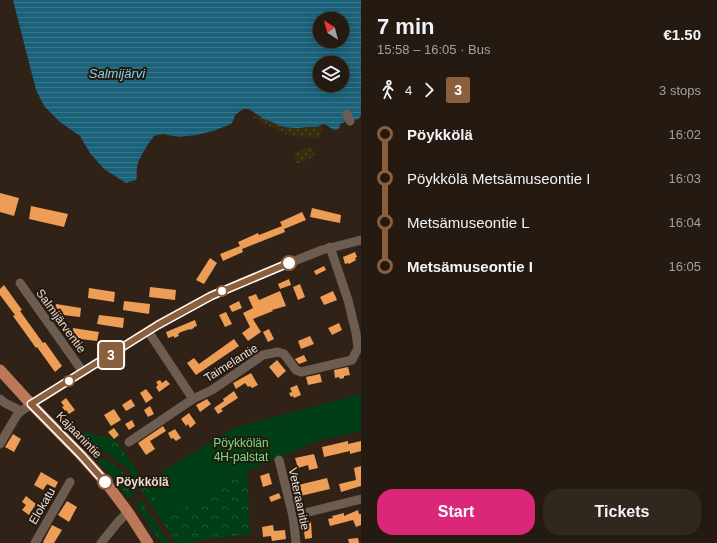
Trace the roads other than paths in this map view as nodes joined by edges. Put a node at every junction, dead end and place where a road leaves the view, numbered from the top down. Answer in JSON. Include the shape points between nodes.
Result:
{"nodes":[{"id":1,"x":361,"y":240,"type":"edge"},
{"id":2,"x":330,"y":247,"type":"junction"},
{"id":3,"x":20,"y":283,"type":"dead end"},
{"id":4,"x":148,"y":331,"type":"junction"},
{"id":5,"x":0,"y":370,"type":"edge"},
{"id":6,"x":83,"y":372,"type":"junction"},
{"id":7,"x":0,"y":399,"type":"edge"},
{"id":8,"x":193,"y":399,"type":"junction"},
{"id":9,"x":31,"y":404,"type":"junction"},
{"id":10,"x":21,"y":410,"type":"junction"},
{"id":11,"x":129,"y":442,"type":"dead end"},
{"id":12,"x":0,"y":444,"type":"edge"},
{"id":13,"x":279,"y":460,"type":"dead end"},
{"id":14,"x":70,"y":482,"type":"dead end"},
{"id":15,"x":361,"y":499,"type":"edge"},
{"id":16,"x":128,"y":512,"type":"junction"},
{"id":17,"x":293,"y":516,"type":"junction"},
{"id":18,"x":35,"y":543,"type":"edge"},
{"id":19,"x":101,"y":543,"type":"edge"},
{"id":20,"x":148,"y":543,"type":"edge"},
{"id":21,"x":296,"y":543,"type":"edge"}],
"edges":[{"from":1,"to":2,"type":"street"},
{"from":2,"to":4,"type":"street","via":[[211,296]]},
{"from":2,"to":8,"type":"street","name":"Taimelantie","via":[[348,300],[356,334],[358,348],[352,360],[301,372],[296,370],[284,354],[278,352],[263,355],[212,390]]},
{"from":3,"to":6,"type":"street","name":"Salmijärventie"},
{"from":4,"to":6,"type":"street"},
{"from":4,"to":8,"type":"street"},
{"from":5,"to":9,"type":"main road","name":"Kajaanintie"},
{"from":6,"to":9,"type":"street"},
{"from":7,"to":10,"type":"street"},
{"from":8,"to":11,"type":"street","name":"Taimelantie"},
{"from":9,"to":10,"type":"street"},
{"from":9,"to":16,"type":"main road","name":"Kajaanintie","via":[[81,455]]},
{"from":10,"to":12,"type":"street"},
{"from":13,"to":17,"type":"street","name":"Veteraanitie"},
{"from":14,"to":18,"type":"street","name":"Elokatu"},
{"from":15,"to":17,"type":"street"},
{"from":16,"to":19,"type":"street"},
{"from":16,"to":20,"type":"main road","name":"Kajaanintie"},
{"from":17,"to":21,"type":"street","name":"Veteraanitie"}]}
